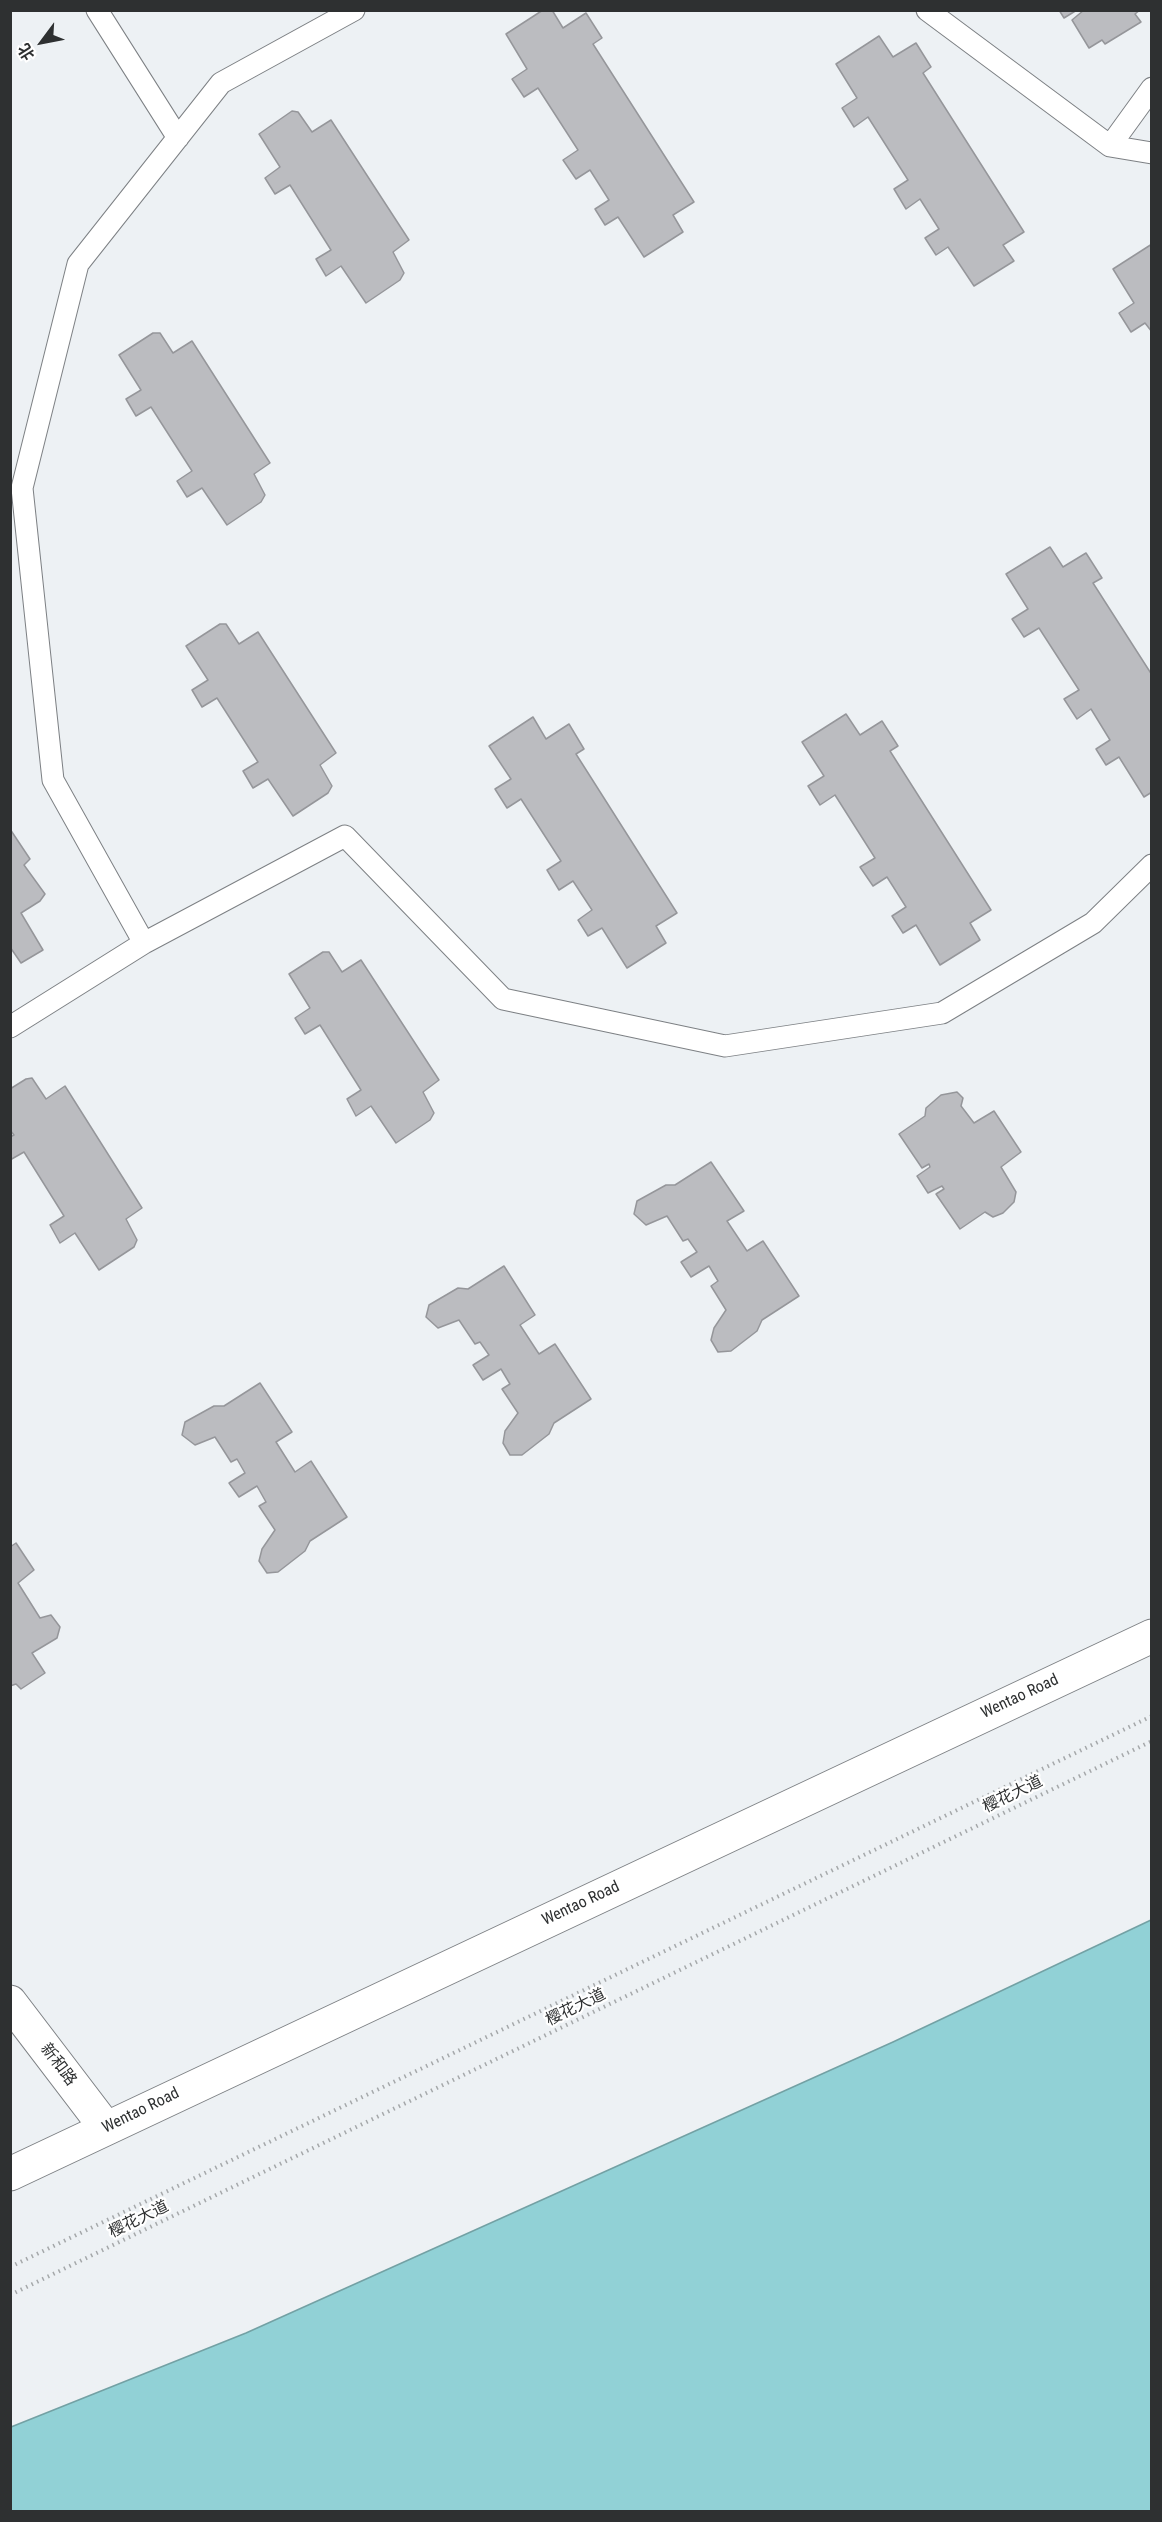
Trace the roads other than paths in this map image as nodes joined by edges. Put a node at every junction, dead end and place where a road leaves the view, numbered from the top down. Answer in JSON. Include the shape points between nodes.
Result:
{"nodes":[{"id":1,"x":98,"y":10,"type":"edge"},
{"id":2,"x":354,"y":10,"type":"edge"},
{"id":3,"x":927,"y":10,"type":"edge"},
{"id":4,"x":1152,"y":88,"type":"edge"},
{"id":5,"x":178,"y":138,"type":"junction"},
{"id":6,"x":1110,"y":146,"type":"junction"},
{"id":7,"x":1152,"y":153,"type":"edge"},
{"id":8,"x":1152,"y":865,"type":"edge"},
{"id":9,"x":144,"y":944,"type":"junction"},
{"id":10,"x":10,"y":1027,"type":"edge"},
{"id":11,"x":1152,"y":1636,"type":"edge"},
{"id":12,"x":10,"y":2002,"type":"edge"},
{"id":13,"x":106,"y":2128,"type":"junction"},
{"id":14,"x":10,"y":2174,"type":"edge"}],
"edges":[{"from":1,"to":5,"type":"lane"},
{"from":2,"to":5,"type":"lane","via":[[221,83]]},
{"from":3,"to":6,"type":"lane"},
{"from":4,"to":6,"type":"lane"},
{"from":5,"to":9,"type":"lane","via":[[78,264],[22,488],[53,780]]},
{"from":6,"to":7,"type":"lane"},
{"from":8,"to":9,"type":"lane","via":[[1093,923],[942,1013],[725,1046],[503,999],[345,836]]},
{"from":9,"to":10,"type":"lane"},
{"from":11,"to":13,"type":"main road","name":"Wentao Road"},
{"from":12,"to":13,"type":"main road","name":"新和路"},
{"from":13,"to":14,"type":"main road","name":"Wentao Road"}]}
